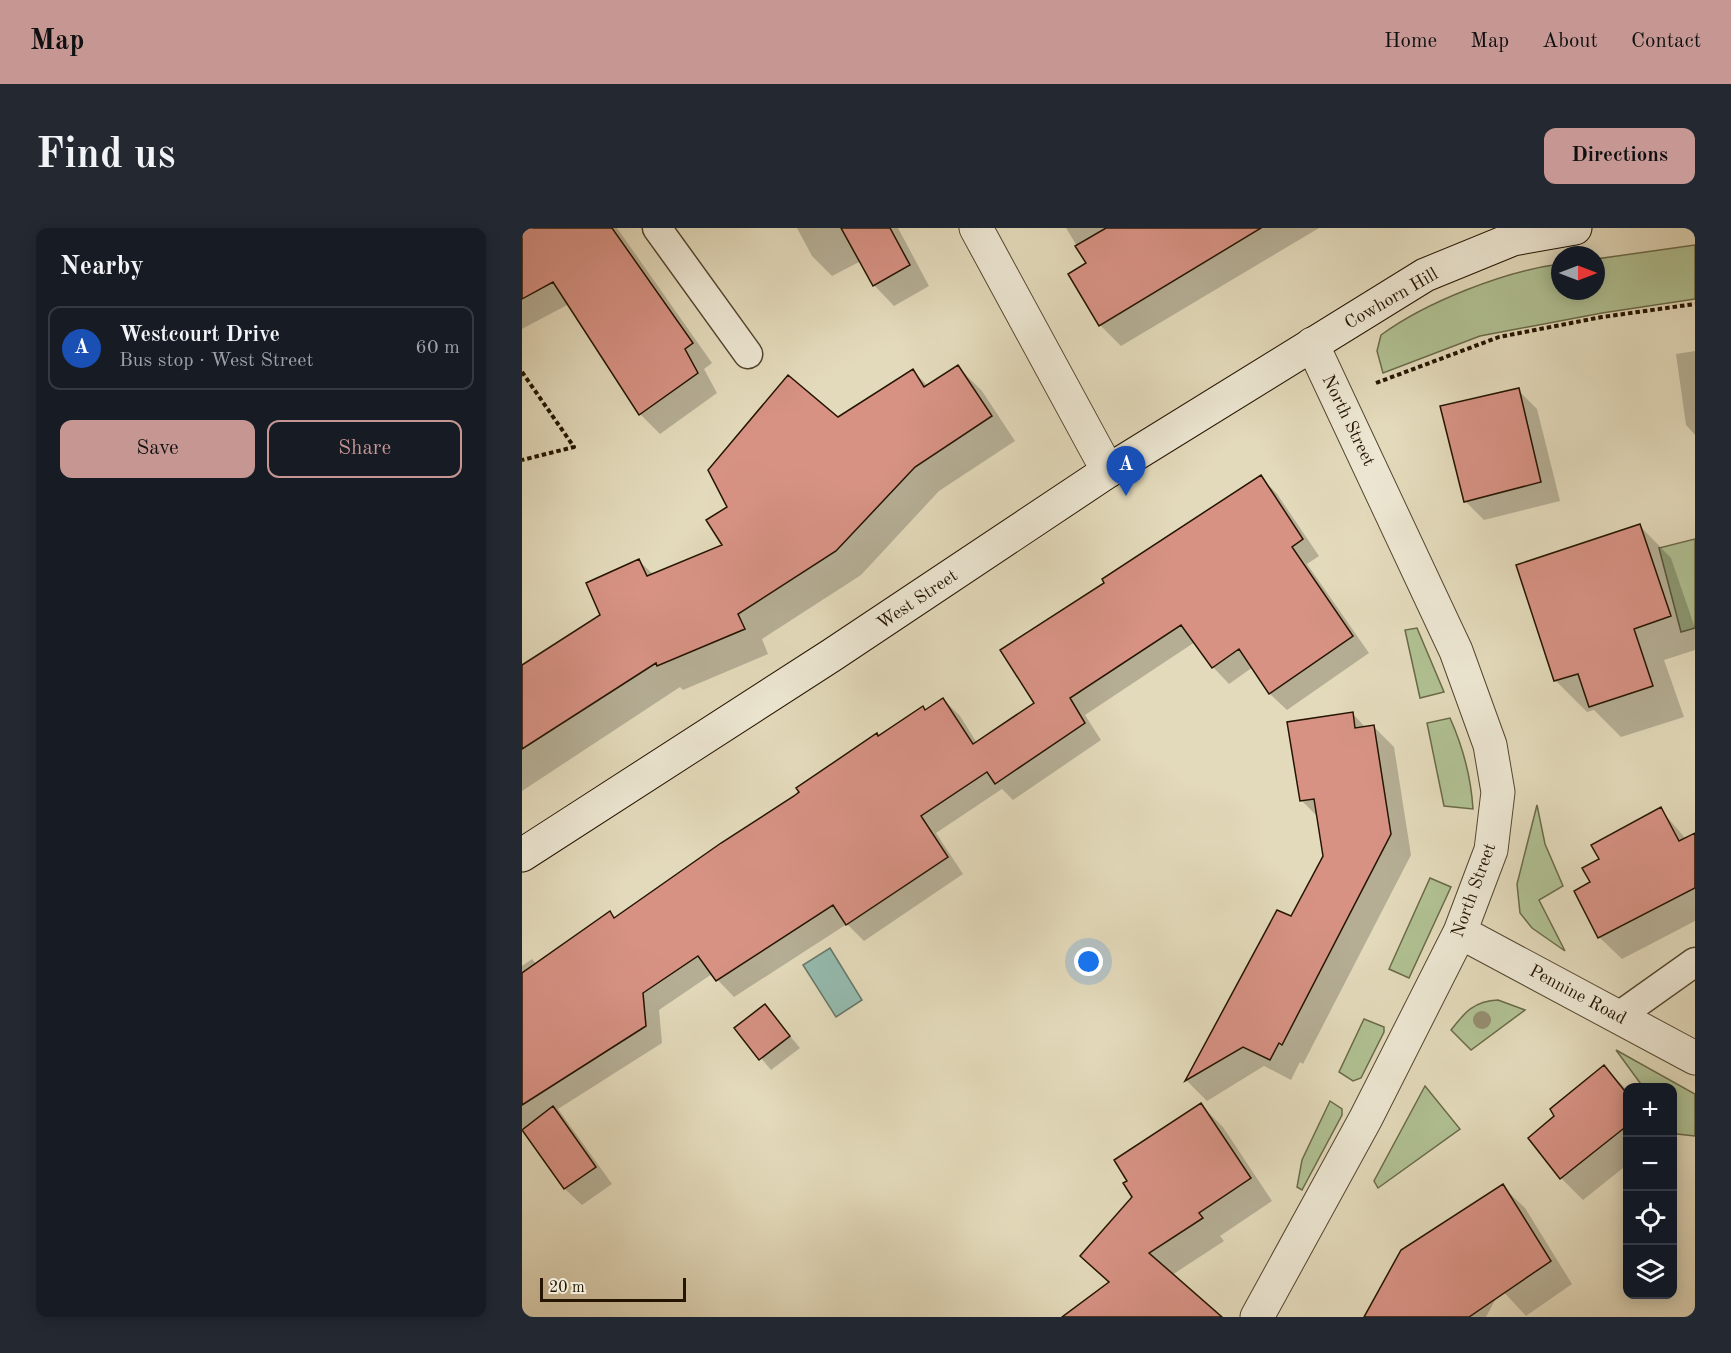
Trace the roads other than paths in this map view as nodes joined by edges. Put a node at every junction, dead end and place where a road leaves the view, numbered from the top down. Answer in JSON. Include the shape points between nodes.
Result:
{"nodes":[{"id":1,"x":657,"y":228,"type":"edge"},
{"id":2,"x":976,"y":228,"type":"edge"},
{"id":3,"x":1575,"y":228,"type":"edge"},
{"id":4,"x":1312,"y":344,"type":"junction"},
{"id":5,"x":748,"y":354,"type":"dead end"},
{"id":6,"x":1108,"y":471,"type":"junction"},
{"id":7,"x":522,"y":855,"type":"edge"},
{"id":8,"x":1460,"y":932,"type":"junction"},
{"id":9,"x":1695,"y":962,"type":"edge"},
{"id":10,"x":1619,"y":1016,"type":"junction"},
{"id":11,"x":1695,"y":1058,"type":"edge"},
{"id":12,"x":1257,"y":1317,"type":"edge"}],
"edges":[{"from":1,"to":5,"type":"lane"},
{"from":2,"to":6,"type":"street"},
{"from":3,"to":4,"type":"street","name":"Cowhorn Hill","via":[[1513,239],[1425,275]]},
{"from":4,"to":6,"type":"street","name":"West Street"},
{"from":4,"to":8,"type":"street","name":"North Street","via":[[1456,651],[1490,745],[1498,792],[1491,850]]},
{"from":6,"to":7,"type":"street","name":"West Street","via":[[832,656]]},
{"from":8,"to":10,"type":"street","name":"Pennine Road"},
{"from":8,"to":12,"type":"street","name":"North Street","via":[[1366,1118]]},
{"from":9,"to":10,"type":"lane"},
{"from":10,"to":11,"type":"street","name":"Pennine Road"}]}
